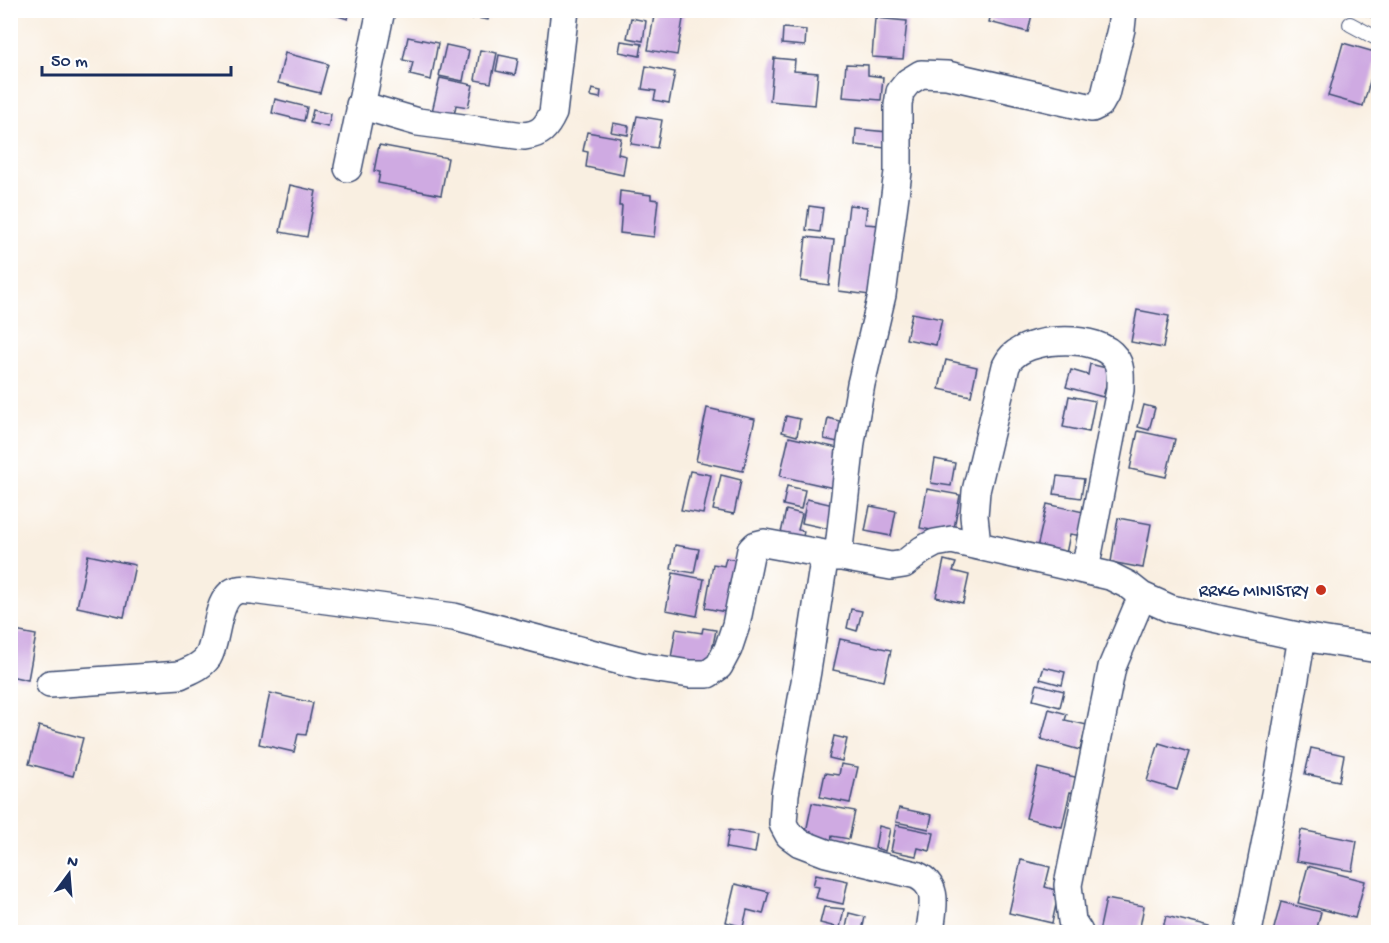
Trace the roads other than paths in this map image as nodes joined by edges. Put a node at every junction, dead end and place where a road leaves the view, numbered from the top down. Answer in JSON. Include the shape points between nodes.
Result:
{"nodes":[{"id":1,"x":381,"y":10,"type":"edge"},
{"id":2,"x":565,"y":10,"type":"edge"},
{"id":3,"x":1123,"y":10,"type":"edge"},
{"id":4,"x":1350,"y":24,"type":"dead end"},
{"id":5,"x":1378,"y":39,"type":"edge"},
{"id":6,"x":360,"y":105,"type":"junction"},
{"id":7,"x":348,"y":168,"type":"dead end"},
{"id":8,"x":977,"y":544,"type":"junction"},
{"id":9,"x":831,"y":555,"type":"junction"},
{"id":10,"x":1085,"y":570,"type":"junction"},
{"id":11,"x":1142,"y":596,"type":"junction"},
{"id":12,"x":1302,"y":637,"type":"junction"},
{"id":13,"x":1378,"y":649,"type":"edge"},
{"id":14,"x":50,"y":684,"type":"dead end"},
{"id":15,"x":930,"y":933,"type":"edge"},
{"id":16,"x":1079,"y":933,"type":"edge"},
{"id":17,"x":1248,"y":933,"type":"edge"}],
"edges":[{"from":1,"to":6,"type":"street"},
{"from":2,"to":6,"type":"street","via":[[552,113],[546,127],[537,134],[524,136],[418,122]]},
{"from":3,"to":9,"type":"street","via":[[1105,95],[1092,108],[947,75],[921,74],[900,92],[898,172],[882,296],[861,384]]},
{"from":4,"to":5,"type":"lane"},
{"from":6,"to":7,"type":"street"},
{"from":8,"to":9,"type":"street","via":[[952,540],[935,543],[904,564],[891,566]]},
{"from":8,"to":10,"type":"street"},
{"from":8,"to":10,"type":"street","via":[[975,491],[1006,366],[1012,356],[1047,341],[1082,342],[1104,349],[1120,367],[1120,390]]},
{"from":9,"to":14,"type":"street","via":[[764,543],[756,545],[751,550],[728,649],[719,666],[708,674],[640,666],[454,617],[236,590],[222,607],[208,656],[197,668],[180,675]]},
{"from":9,"to":15,"type":"street","via":[[784,794],[783,824],[800,843],[926,879],[933,899]]},
{"from":10,"to":11,"type":"street","via":[[1110,576]]},
{"from":11,"to":12,"type":"street","via":[[1171,609]]},
{"from":11,"to":16,"type":"street","via":[[1112,667],[1068,885],[1072,921]]},
{"from":12,"to":13,"type":"street"},
{"from":12,"to":17,"type":"street"}]}
